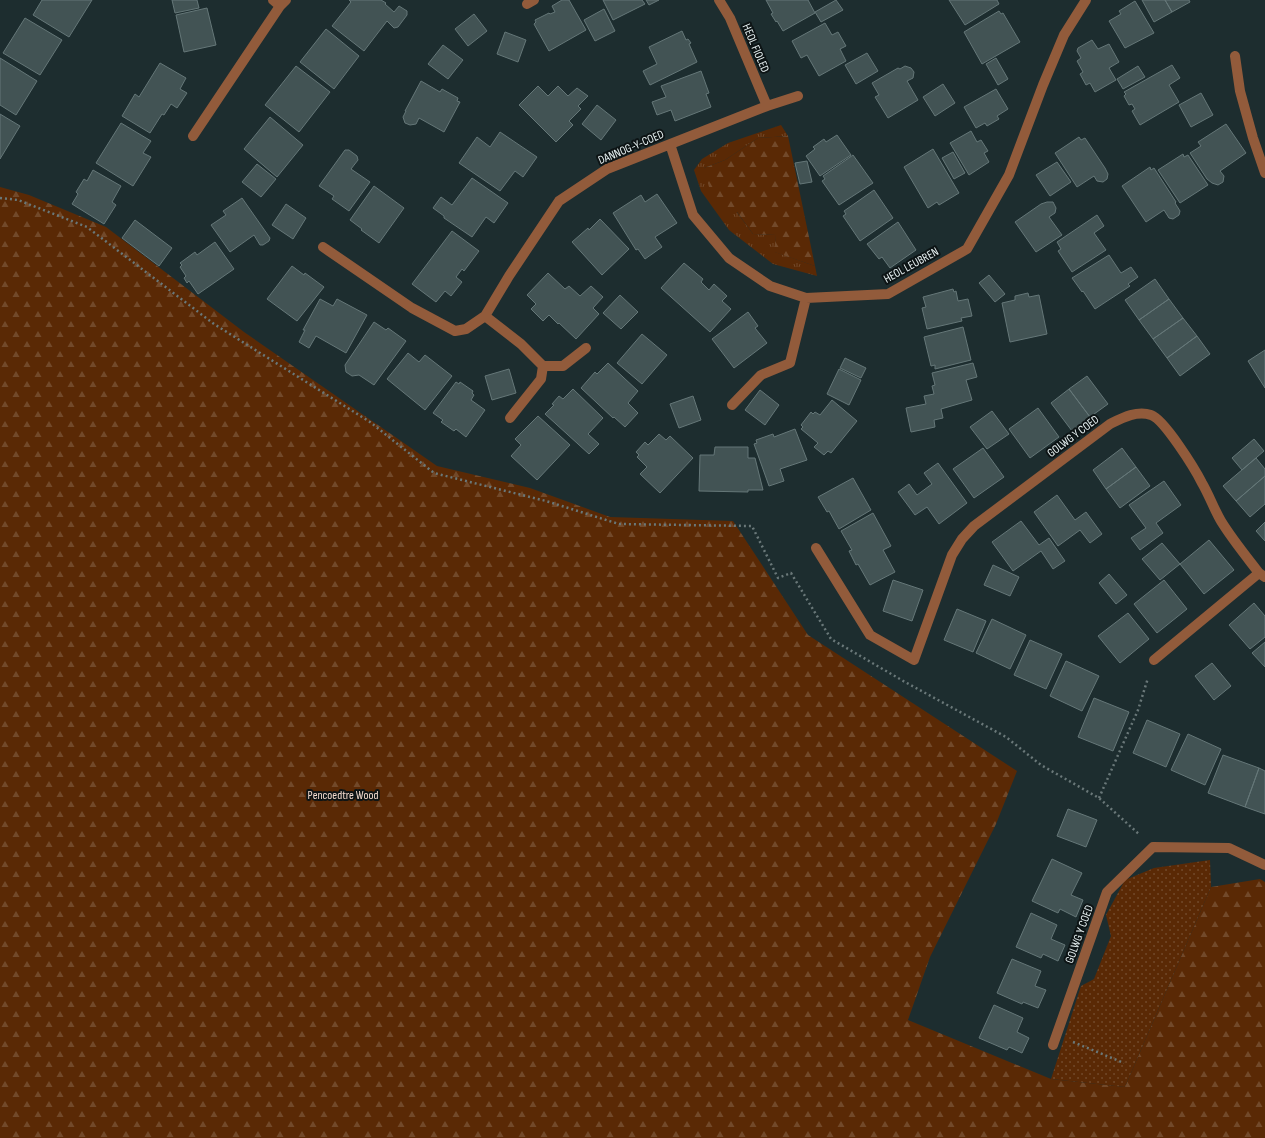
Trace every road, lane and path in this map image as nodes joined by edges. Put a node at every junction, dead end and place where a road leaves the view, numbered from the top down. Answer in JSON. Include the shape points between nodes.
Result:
{"nodes":[{"id":1,"x":719,"y":0,"type":"edge"},
{"id":2,"x":1086,"y":0,"type":"edge"},
{"id":3,"x":280,"y":2,"type":"edge"},
{"id":4,"x":1235,"y":56,"type":"dead end"},
{"id":5,"x":798,"y":96,"type":"dead end"},
{"id":6,"x":767,"y":106,"type":"junction"},
{"id":7,"x":193,"y":136,"type":"dead end"},
{"id":8,"x":670,"y":144,"type":"junction"},
{"id":9,"x":1265,"y":173,"type":"edge"},
{"id":10,"x":0,"y":198,"type":"edge"},
{"id":11,"x":323,"y":247,"type":"dead end"},
{"id":12,"x":806,"y":298,"type":"junction"},
{"id":13,"x":485,"y":316,"type":"junction"},
{"id":14,"x":586,"y":348,"type":"dead end"},
{"id":15,"x":543,"y":366,"type":"junction"},
{"id":16,"x":732,"y":405,"type":"dead end"},
{"id":17,"x":510,"y":418,"type":"dead end"},
{"id":18,"x":816,"y":548,"type":"dead end"},
{"id":19,"x":1262,"y":575,"type":"edge"},
{"id":20,"x":1154,"y":660,"type":"joint"},
{"id":21,"x":1099,"y":798,"type":"junction"},
{"id":22,"x":1153,"y":847,"type":"junction"},
{"id":23,"x":1265,"y":865,"type":"edge"},
{"id":24,"x":1056,"y":1035,"type":"junction"},
{"id":25,"x":1053,"y":1045,"type":"dead end"},
{"id":26,"x":1124,"y":1063,"type":"dead end"}],
"edges":[{"from":1,"to":6,"type":"street","name":"HEOL FIOLED","via":[[730,18]]},
{"from":2,"to":12,"type":"street","name":"HEOL LEUBREN","via":[[1064,34],[1009,175],[967,249],[888,294]]},
{"from":3,"to":7,"type":"street"},
{"from":4,"to":9,"type":"street","via":[[1240,92]]},
{"from":5,"to":6,"type":"street","name":"DANNOG-Y-COED"},
{"from":6,"to":8,"type":"street","name":"DANNOG-Y-COED"},
{"from":8,"to":12,"type":"street","name":"HEOL LEUBREN","via":[[693,215],[729,258],[770,286]]},
{"from":8,"to":13,"type":"street","name":"DANNOG-Y-COED","via":[[607,169],[559,201]]},
{"from":10,"to":21,"type":"path","via":[[18,200],[87,227],[214,324],[370,422],[434,473],[546,501],[619,524],[752,526],[778,578],[791,573],[831,639],[1006,737],[1041,765]]},
{"from":11,"to":13,"type":"street","via":[[412,308],[455,331],[466,329]]},
{"from":12,"to":16,"type":"street","via":[[790,363],[761,375]]},
{"from":13,"to":15,"type":"street","via":[[521,344]]},
{"from":14,"to":15,"type":"street","via":[[564,366]]},
{"from":15,"to":17,"type":"street","via":[[541,379]]},
{"from":18,"to":19,"type":"street","name":"GOLWG Y COED","via":[[870,635],[914,660],[952,555],[962,539],[974,526],[1110,424],[1137,414],[1151,415],[1162,423],[1200,478],[1227,531]]},
{"from":19,"to":20,"type":"street"},
{"from":20,"to":21,"type":"path","via":[[1138,710]]},
{"from":21,"to":22,"type":"path"},
{"from":22,"to":23,"type":"street","via":[[1229,848]]},
{"from":22,"to":24,"type":"street","name":"GOLWG Y COED","via":[[1107,892]]},
{"from":24,"to":25,"type":"street","name":"GOLWG Y COED"},
{"from":24,"to":26,"type":"path"}]}
